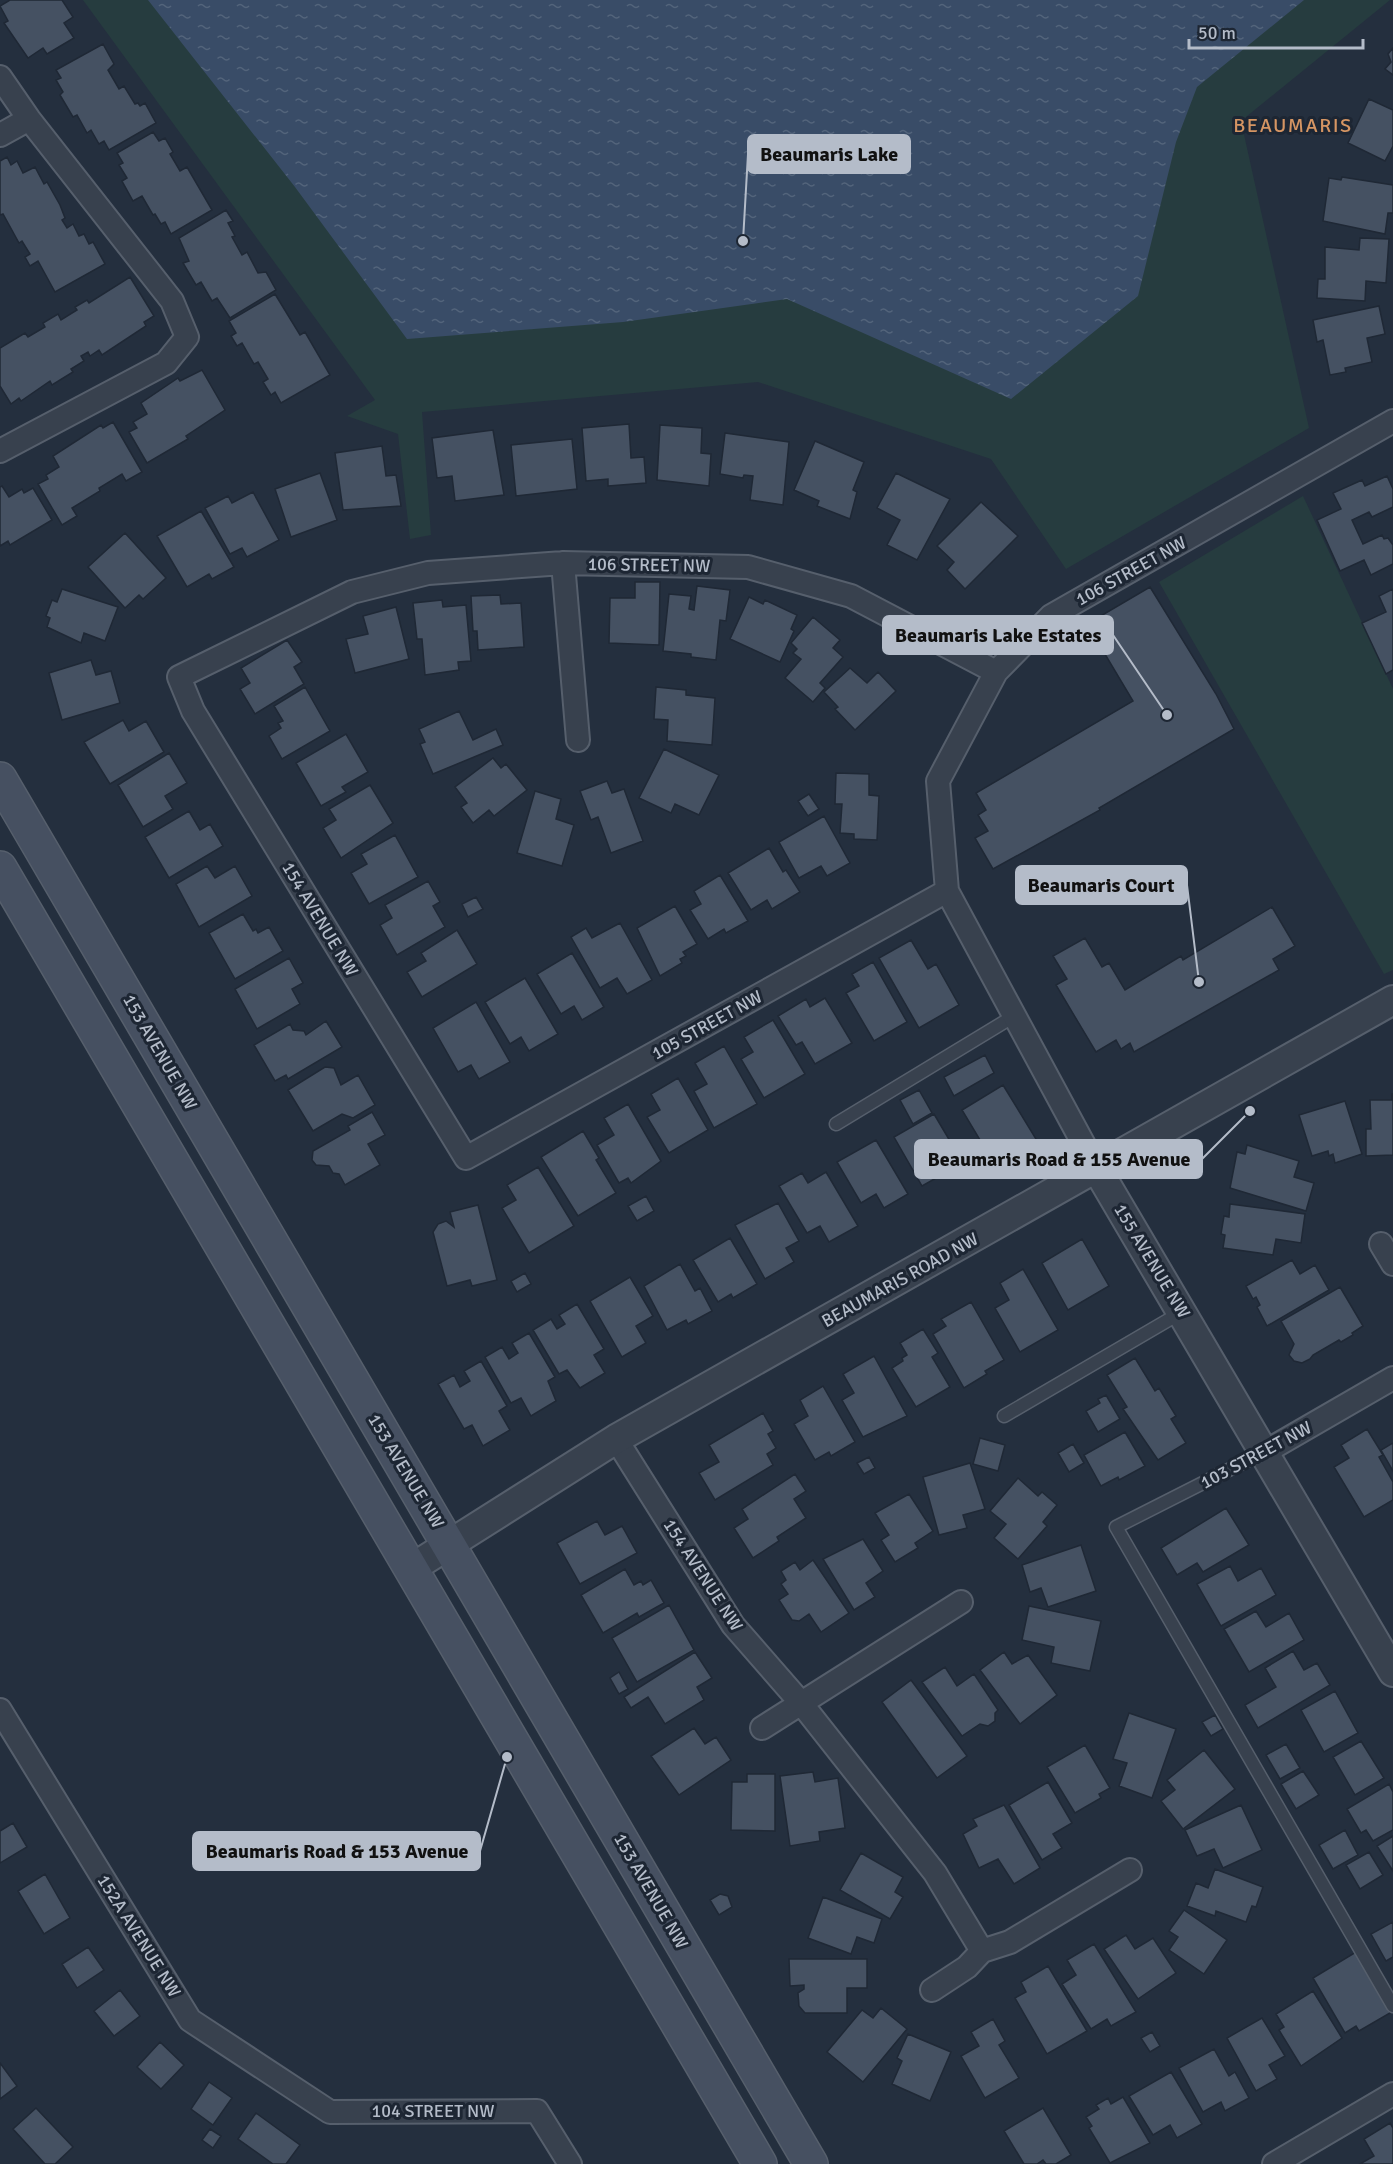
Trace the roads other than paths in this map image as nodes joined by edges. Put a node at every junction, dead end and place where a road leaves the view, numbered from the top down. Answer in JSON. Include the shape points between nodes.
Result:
{"nodes":[{"id":1,"x":0,"y":77,"type":"edge"},
{"id":2,"x":29,"y":119,"type":"junction"},
{"id":3,"x":0,"y":135,"type":"edge"},
{"id":4,"x":1393,"y":421,"type":"edge"},
{"id":5,"x":0,"y":452,"type":"edge"},
{"id":6,"x":563,"y":563,"type":"junction"},
{"id":7,"x":996,"y":672,"type":"junction"},
{"id":8,"x":179,"y":676,"type":"joint"},
{"id":9,"x":578,"y":740,"type":"dead end"},
{"id":10,"x":0,"y":779,"type":"edge"},
{"id":11,"x":0,"y":868,"type":"edge"},
{"id":12,"x":947,"y":891,"type":"junction"},
{"id":13,"x":1393,"y":1000,"type":"edge"},
{"id":14,"x":1014,"y":1016,"type":"junction"},
{"id":15,"x":836,"y":1124,"type":"dead end"},
{"id":16,"x":466,"y":1158,"type":"joint"},
{"id":17,"x":1097,"y":1169,"type":"junction"},
{"id":18,"x":1381,"y":1244,"type":"dead end"},
{"id":19,"x":1393,"y":1264,"type":"edge"},
{"id":20,"x":1182,"y":1312,"type":"junction"},
{"id":21,"x":1393,"y":1378,"type":"edge"},
{"id":22,"x":1004,"y":1416,"type":"dead end"},
{"id":23,"x":616,"y":1439,"type":"junction"},
{"id":24,"x":1265,"y":1452,"type":"junction"},
{"id":25,"x":450,"y":1545,"type":"junction"},
{"id":26,"x":412,"y":1568,"type":"junction"},
{"id":27,"x":961,"y":1602,"type":"dead end"},
{"id":28,"x":1393,"y":1672,"type":"edge"},
{"id":29,"x":801,"y":1703,"type":"junction"},
{"id":30,"x":0,"y":1710,"type":"edge"},
{"id":31,"x":762,"y":1728,"type":"dead end"},
{"id":32,"x":1130,"y":1870,"type":"dead end"},
{"id":33,"x":982,"y":1950,"type":"junction"},
{"id":34,"x":932,"y":1990,"type":"dead end"},
{"id":35,"x":1393,"y":2006,"type":"edge"},
{"id":36,"x":1393,"y":2094,"type":"edge"},
{"id":37,"x":330,"y":2112,"type":"joint"},
{"id":38,"x":570,"y":2164,"type":"edge"},
{"id":39,"x":760,"y":2164,"type":"edge"},
{"id":40,"x":811,"y":2164,"type":"edge"},
{"id":41,"x":1274,"y":2164,"type":"edge"}],
"edges":[{"from":1,"to":2,"type":"street"},
{"from":2,"to":3,"type":"street"},
{"from":2,"to":5,"type":"street","via":[[172,301],[187,337],[166,363]]},
{"from":4,"to":7,"type":"street","name":"106 STREET NW","via":[[1051,616]]},
{"from":6,"to":7,"type":"street","name":"106 STREET NW","via":[[748,567],[851,597]]},
{"from":6,"to":8,"type":"street","name":"106 STREET NW","via":[[428,573],[352,592]]},
{"from":6,"to":9,"type":"street","name":"106 STREET NW"},
{"from":7,"to":12,"type":"street","name":"155 AVENUE NW","via":[[938,781]]},
{"from":8,"to":16,"type":"street","name":"154 AVENUE NW","via":[[193,711]]},
{"from":10,"to":25,"type":"main road","name":"153 AVENUE NW"},
{"from":11,"to":26,"type":"main road"},
{"from":12,"to":14,"type":"street","name":"155 AVENUE NW"},
{"from":12,"to":16,"type":"street","name":"105 STREET NW"},
{"from":13,"to":17,"type":"street","name":"BEAUMARIS ROAD NW"},
{"from":14,"to":15,"type":"lane"},
{"from":14,"to":17,"type":"street","name":"155 AVENUE NW"},
{"from":17,"to":20,"type":"street","name":"155 AVENUE NW"},
{"from":17,"to":23,"type":"street","name":"BEAUMARIS ROAD NW"},
{"from":18,"to":19,"type":"street"},
{"from":20,"to":22,"type":"lane"},
{"from":20,"to":24,"type":"street","name":"155 AVENUE NW"},
{"from":21,"to":24,"type":"street","name":"103 STREET NW"},
{"from":23,"to":25,"type":"street","name":"BEAUMARIS ROAD NW"},
{"from":23,"to":29,"type":"street","name":"154 AVENUE NW","via":[[733,1625]]},
{"from":24,"to":28,"type":"street","name":"155 AVENUE NW"},
{"from":24,"to":35,"type":"lane","name":"103 STREET NW","via":[[1116,1527]]},
{"from":25,"to":26,"type":"street","name":"BEAUMARIS ROAD NW"},
{"from":25,"to":40,"type":"main road","name":"153 AVENUE NW"},
{"from":26,"to":39,"type":"main road"},
{"from":27,"to":29,"type":"street"},
{"from":29,"to":31,"type":"street"},
{"from":29,"to":33,"type":"street","name":"154 AVENUE NW","via":[[935,1873]]},
{"from":30,"to":37,"type":"street","name":"152A AVENUE NW","via":[[190,2020]]},
{"from":32,"to":33,"type":"street","via":[[1010,1942]]},
{"from":33,"to":34,"type":"street","via":[[967,1967]]},
{"from":36,"to":41,"type":"street"},
{"from":37,"to":38,"type":"street","name":"104 STREET NW","via":[[537,2111]]}]}
